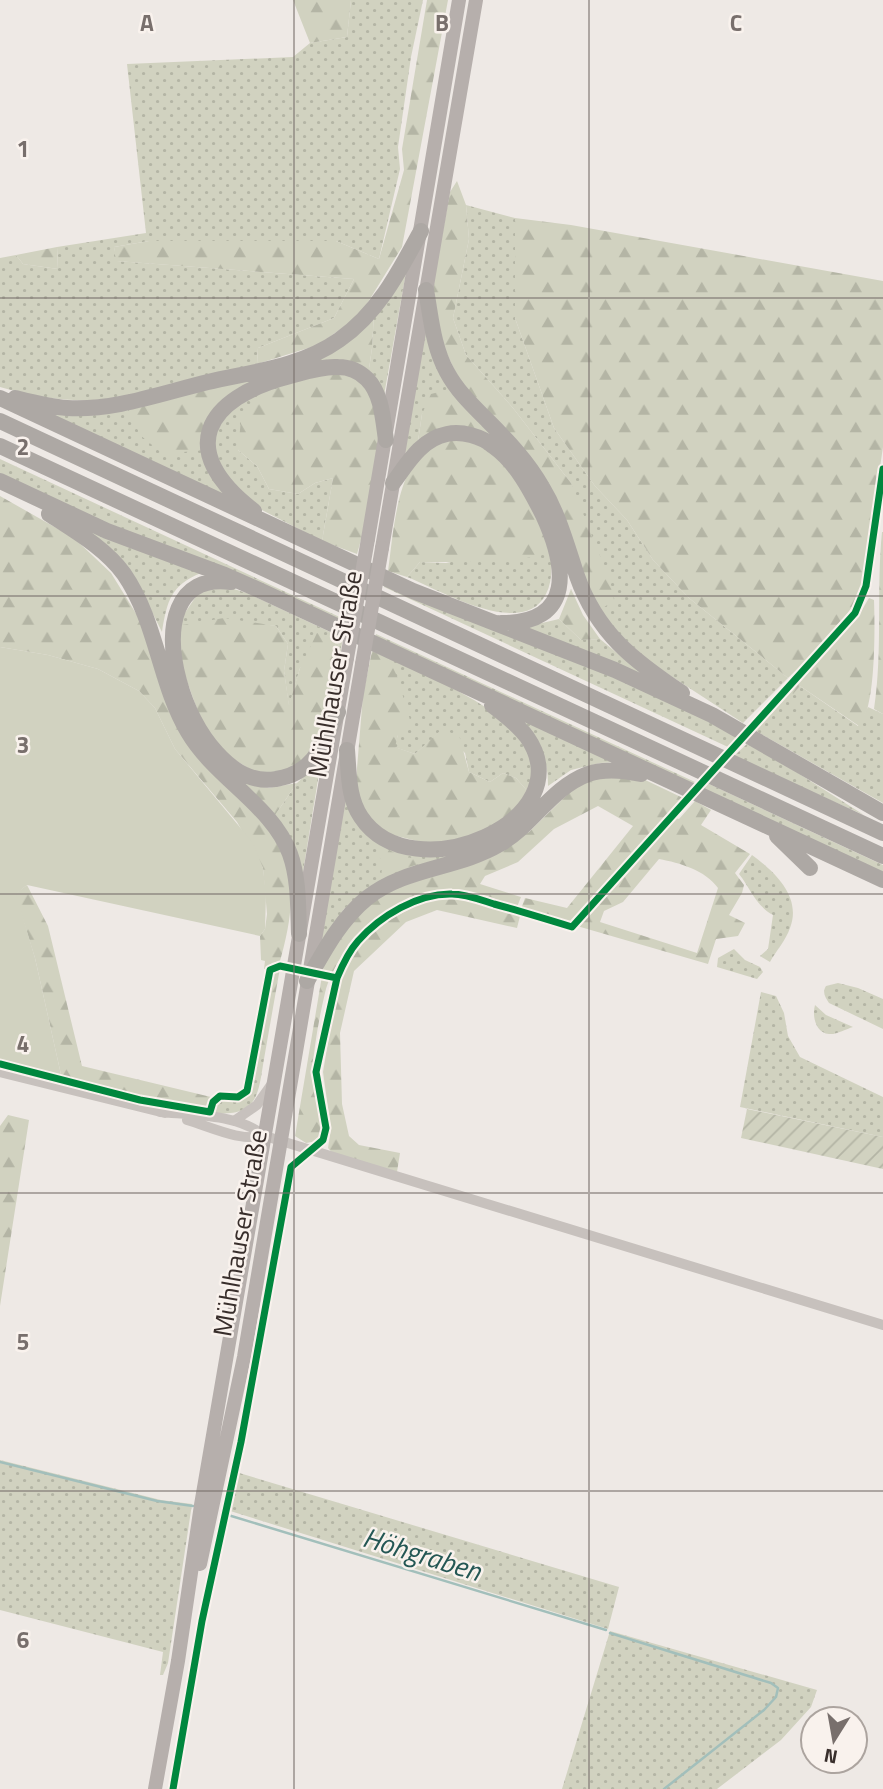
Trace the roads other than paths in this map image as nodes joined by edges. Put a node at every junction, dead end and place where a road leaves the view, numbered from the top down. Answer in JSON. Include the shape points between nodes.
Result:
{"nodes":[{"id":1,"x":459,"y":0,"type":"edge"},
{"id":2,"x":477,"y":0,"type":"edge"},
{"id":3,"x":421,"y":231,"type":"junction"},
{"id":4,"x":426,"y":290,"type":"junction"},
{"id":5,"x":0,"y":396,"type":"edge"},
{"id":6,"x":0,"y":421,"type":"edge"},
{"id":7,"x":386,"y":440,"type":"junction"},
{"id":8,"x":0,"y":446,"type":"edge"},
{"id":9,"x":2,"y":482,"type":"edge"},
{"id":10,"x":393,"y":483,"type":"junction"},
{"id":11,"x":288,"y":534,"type":"junction"},
{"id":12,"x":259,"y":590,"type":"junction"},
{"id":13,"x":485,"y":620,"type":"junction"},
{"id":14,"x":465,"y":685,"type":"junction"},
{"id":15,"x":338,"y":712,"type":"junction"},
{"id":16,"x":712,"y":715,"type":"junction"},
{"id":17,"x":347,"y":750,"type":"junction"},
{"id":18,"x":675,"y":784,"type":"junction"},
{"id":19,"x":883,"y":813,"type":"edge"},
{"id":20,"x":761,"y":824,"type":"junction"},
{"id":21,"x":883,"y":833,"type":"edge"},
{"id":22,"x":883,"y":856,"type":"edge"},
{"id":23,"x":810,"y":868,"type":"dead end"},
{"id":24,"x":883,"y":880,"type":"edge"},
{"id":25,"x":299,"y":934,"type":"junction"},
{"id":26,"x":307,"y":981,"type":"junction"},
{"id":27,"x":0,"y":1072,"type":"edge"},
{"id":28,"x":274,"y":1080,"type":"junction"},
{"id":29,"x":160,"y":1112,"type":"junction"},
{"id":30,"x":233,"y":1121,"type":"junction"},
{"id":31,"x":265,"y":1136,"type":"junction"},
{"id":32,"x":281,"y":1140,"type":"junction"},
{"id":33,"x":883,"y":1325,"type":"edge"},
{"id":34,"x":178,"y":1661,"type":"junction"},
{"id":35,"x":155,"y":1789,"type":"edge"}],
"edges":[{"from":1,"to":3,"type":"main road","name":"Mühlhauser Straße"},
{"from":2,"to":4,"type":"main road","name":"Mühlhauser Straße"},
{"from":3,"to":5,"type":"highway","via":[[370,313],[340,340],[308,356],[153,397],[104,405],[67,408]]},
{"from":3,"to":7,"type":"main road","name":"Mühlhauser Straße"},
{"from":4,"to":10,"type":"main road","name":"Mühlhauser Straße"},
{"from":4,"to":16,"type":"highway","via":[[435,343],[446,371],[516,450],[542,487],[602,626],[626,652]]},
{"from":5,"to":11,"type":"highway"},
{"from":6,"to":21,"type":"highway"},
{"from":7,"to":11,"type":"highway","via":[[374,388],[359,373],[344,368],[322,368],[270,381],[226,405],[211,428],[212,466],[234,495]]},
{"from":7,"to":15,"type":"main road","name":"Mühlhauser Straße","bridge":true},
{"from":8,"to":22,"type":"highway"},
{"from":9,"to":12,"type":"highway","via":[[107,531]]},
{"from":9,"to":25,"type":"highway","via":[[92,542],[123,573],[145,614],[188,734],[285,842],[295,873]]},
{"from":10,"to":13,"type":"highway","via":[[422,446],[435,438],[464,433],[502,453],[532,492],[556,547],[559,592],[548,610],[535,618],[512,623]]},
{"from":10,"to":17,"type":"main road","name":"Mühlhauser Straße","bridge":true},
{"from":11,"to":13,"type":"highway"},
{"from":12,"to":14,"type":"highway"},
{"from":12,"to":15,"type":"highway","via":[[208,582],[186,595],[175,614],[178,676],[202,734],[236,770],[253,779],[272,780],[298,772],[313,760]]},
{"from":13,"to":16,"type":"highway","via":[[615,670]]},
{"from":14,"to":17,"type":"highway","via":[[521,730],[536,758],[531,797],[498,831],[467,845],[443,849],[416,848],[383,837],[368,827],[354,803]]},
{"from":14,"to":18,"type":"highway"},
{"from":15,"to":25,"type":"main road","name":"Mühlhauser Straße"},
{"from":16,"to":19,"type":"highway"},
{"from":17,"to":26,"type":"main road","name":"Mühlhauser Straße"},
{"from":18,"to":20,"type":"highway"},
{"from":18,"to":26,"type":"highway","via":[[615,770],[575,780],[498,845],[373,893],[339,927]]},
{"from":20,"to":23,"type":"highway"},
{"from":20,"to":24,"type":"highway"},
{"from":25,"to":28,"type":"main road","name":"Mühlhauser Straße"},
{"from":26,"to":32,"type":"main road","name":"Mühlhauser Straße"},
{"from":27,"to":29,"type":"street","name":"Mühlhauser Straße"},
{"from":28,"to":30,"type":"street","via":[[257,1105]]},
{"from":28,"to":31,"type":"main road","name":"Mühlhauser Straße"},
{"from":29,"to":30,"type":"street","name":"Mühlhauser Straße"},
{"from":29,"to":31,"type":"street","name":"Mühlhauser Straße","via":[[243,1137]]},
{"from":30,"to":31,"type":"street","name":"Mühlhauser Straße"},
{"from":31,"to":32,"type":"street"},
{"from":31,"to":34,"type":"main road","name":"Mühlhauser Straße"},
{"from":32,"to":33,"type":"street"},
{"from":32,"to":34,"type":"main road","name":"Mühlhauser Straße","via":[[244,1357]]},
{"from":34,"to":35,"type":"main road"}]}
